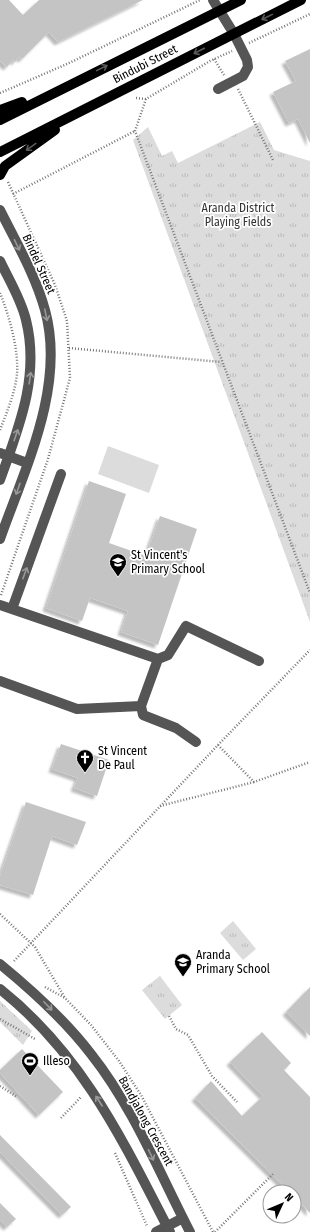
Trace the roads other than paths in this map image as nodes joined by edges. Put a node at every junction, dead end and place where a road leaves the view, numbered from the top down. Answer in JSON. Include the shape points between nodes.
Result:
{"nodes":[{"id":1,"x":213,"y":0,"type":"edge"},
{"id":2,"x":241,"y":0,"type":"edge"},
{"id":3,"x":301,"y":0,"type":"edge"},
{"id":4,"x":219,"y":11,"type":"junction"},
{"id":5,"x":234,"y":34,"type":"junction"},
{"id":6,"x":67,"y":85,"type":"junction"},
{"id":7,"x":218,"y":89,"type":"dead end"},
{"id":8,"x":86,"y":109,"type":"junction"},
{"id":9,"x":0,"y":110,"type":"edge"},
{"id":10,"x":0,"y":120,"type":"edge"},
{"id":11,"x":0,"y":152,"type":"edge"},
{"id":12,"x":2,"y":176,"type":"edge"},
{"id":13,"x":0,"y":210,"type":"edge"},
{"id":14,"x":0,"y":261,"type":"edge"},
{"id":15,"x":50,"y":350,"type":"junction"},
{"id":16,"x":31,"y":351,"type":"junction"},
{"id":17,"x":4,"y":455,"type":"edge"},
{"id":18,"x":27,"y":463,"type":"junction"},
{"id":19,"x":60,"y":474,"type":"dead end"},
{"id":20,"x":0,"y":480,"type":"edge"},
{"id":21,"x":0,"y":539,"type":"edge"},
{"id":22,"x":0,"y":605,"type":"edge"},
{"id":23,"x":12,"y":609,"type":"junction"},
{"id":24,"x":158,"y":659,"type":"junction"},
{"id":25,"x":259,"y":661,"type":"dead end"},
{"id":26,"x":0,"y":681,"type":"edge"},
{"id":27,"x":141,"y":706,"type":"junction"},
{"id":28,"x":196,"y":742,"type":"dead end"},
{"id":29,"x":0,"y":964,"type":"edge"},
{"id":30,"x":4,"y":992,"type":"edge"},
{"id":31,"x":183,"y":1218,"type":"junction"},
{"id":32,"x":169,"y":1229,"type":"edge"},
{"id":33,"x":156,"y":1232,"type":"edge"},
{"id":34,"x":190,"y":1232,"type":"edge"}],
"edges":[{"from":1,"to":4,"type":"street"},
{"from":2,"to":4,"type":"main road","name":"Bindubi Street"},
{"from":3,"to":5,"type":"main road","name":"Bindubi Street","one_way":true},
{"from":4,"to":5,"type":"street"},
{"from":6,"to":4,"type":"main road","name":"Bindubi Street","one_way":true},
{"from":5,"to":7,"type":"street","via":[[248,67],[243,76]]},
{"from":5,"to":8,"type":"main road","name":"Bindubi Street","one_way":true},
{"from":6,"to":9,"type":"main road"},
{"from":6,"to":10,"type":"main road","name":"Bindubi Street"},
{"from":8,"to":11,"type":"main road","name":"Bindubi Street"},
{"from":8,"to":12,"type":"main road","one_way":true,"via":[[5,166]]},
{"from":13,"to":15,"type":"street","name":"Bindel Street","one_way":true,"via":[[36,281],[45,311]]},
{"from":14,"to":16,"type":"street","via":[[26,319]]},
{"from":15,"to":16,"type":"street"},
{"from":15,"to":18,"type":"street","name":"Bindel Street","via":[[50,375],[44,412]]},
{"from":17,"to":16,"type":"street","one_way":true,"via":[[27,402]]},
{"from":17,"to":18,"type":"street"},
{"from":17,"to":20,"type":"street"},
{"from":18,"to":21,"type":"street","name":"Bindel Street","one_way":true},
{"from":23,"to":19,"type":"street","one_way":true},
{"from":22,"to":23,"type":"street"},
{"from":23,"to":24,"type":"street"},
{"from":24,"to":25,"type":"street","via":[[168,655],[186,626]]},
{"from":24,"to":27,"type":"street"},
{"from":26,"to":27,"type":"street","via":[[77,709]]},
{"from":27,"to":28,"type":"street","via":[[143,715],[176,728]]},
{"from":29,"to":31,"type":"street","name":"Bandjalong Crescent","one_way":true,"via":[[37,995],[75,1034],[96,1061],[134,1120]]},
{"from":32,"to":30,"type":"street","one_way":true,"via":[[114,1123],[86,1081],[55,1041]]},
{"from":31,"to":32,"type":"street"},
{"from":31,"to":34,"type":"street","name":"Bandjalong Crescent"},
{"from":32,"to":33,"type":"street"}]}
